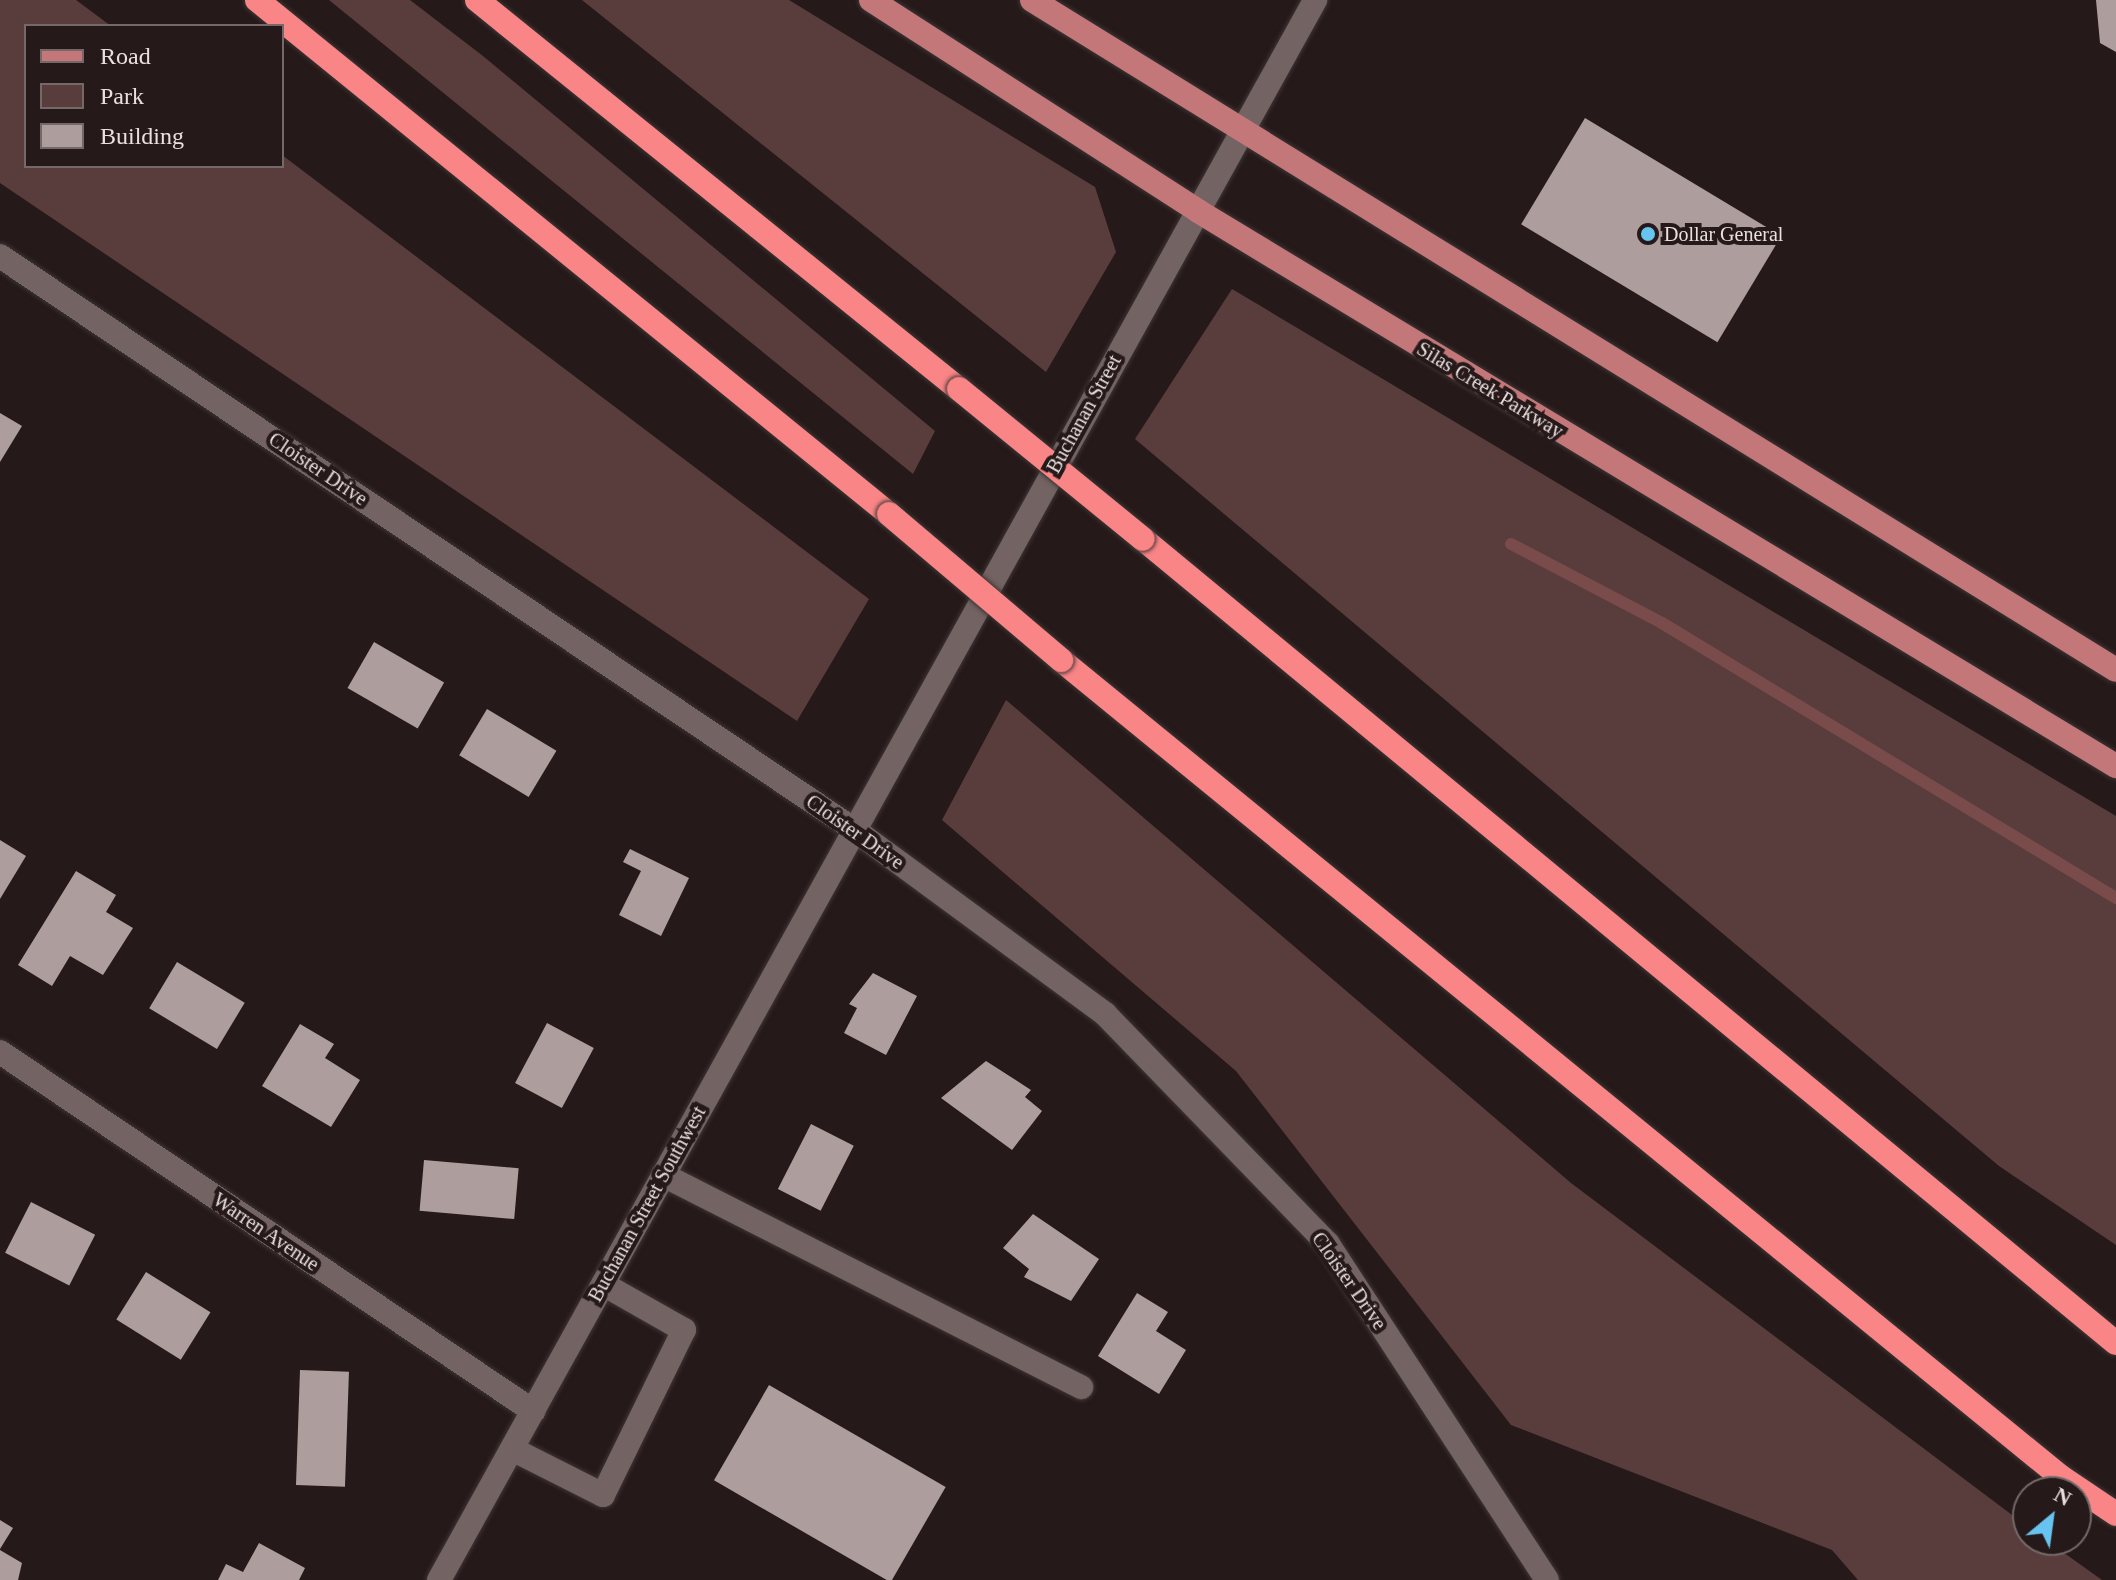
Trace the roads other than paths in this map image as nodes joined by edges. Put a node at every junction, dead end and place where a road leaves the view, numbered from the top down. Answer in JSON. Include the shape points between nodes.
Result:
{"nodes":[{"id":1,"x":257,"y":0,"type":"edge"},
{"id":2,"x":477,"y":0,"type":"edge"},
{"id":3,"x":871,"y":0,"type":"edge"},
{"id":4,"x":1032,"y":0,"type":"edge"},
{"id":5,"x":1315,"y":0,"type":"edge"},
{"id":6,"x":1243,"y":136,"type":"junction"},
{"id":7,"x":1198,"y":211,"type":"junction"},
{"id":8,"x":0,"y":256,"type":"edge"},
{"id":9,"x":2116,"y":670,"type":"edge"},
{"id":10,"x":2116,"y":766,"type":"edge"},
{"id":11,"x":852,"y":828,"type":"junction"},
{"id":12,"x":0,"y":1052,"type":"edge"},
{"id":13,"x":663,"y":1175,"type":"junction"},
{"id":14,"x":603,"y":1284,"type":"junction"},
{"id":15,"x":2116,"y":1343,"type":"edge"},
{"id":16,"x":1081,"y":1387,"type":"dead end"},
{"id":17,"x":533,"y":1411,"type":"junction"},
{"id":18,"x":512,"y":1449,"type":"junction"},
{"id":19,"x":2116,"y":1514,"type":"edge"},
{"id":20,"x":439,"y":1580,"type":"edge"},
{"id":21,"x":1547,"y":1580,"type":"edge"}],
"edges":[{"from":1,"to":19,"type":"highway","bridge":true,"via":[[2061,1477]]},
{"from":2,"to":15,"type":"highway","bridge":true,"via":[[1143,539]]},
{"from":3,"to":7,"type":"main road","name":"Silas Creek Parkway"},
{"from":4,"to":6,"type":"main road"},
{"from":5,"to":6,"type":"street","name":"Buchanan Street"},
{"from":6,"to":7,"type":"street","name":"Buchanan Street"},
{"from":6,"to":9,"type":"main road"},
{"from":7,"to":10,"type":"main road","name":"Silas Creek Parkway"},
{"from":7,"to":11,"type":"street","name":"Buchanan Street"},
{"from":8,"to":11,"type":"street","name":"Cloister Drive"},
{"from":11,"to":13,"type":"street","name":"Buchanan Street Southwest"},
{"from":11,"to":21,"type":"street","name":"Cloister Drive","via":[[1105,1014],[1328,1244]]},
{"from":12,"to":17,"type":"street","name":"Warren Avenue"},
{"from":13,"to":14,"type":"street","name":"Buchanan Street Southwest"},
{"from":13,"to":16,"type":"street"},
{"from":14,"to":17,"type":"street","name":"Buchanan Street Southwest"},
{"from":14,"to":18,"type":"street","via":[[684,1330],[603,1495]]},
{"from":17,"to":18,"type":"street","name":"Buchanan Street Southwest"},
{"from":18,"to":20,"type":"street","name":"Buchanan Street Southwest"}]}
